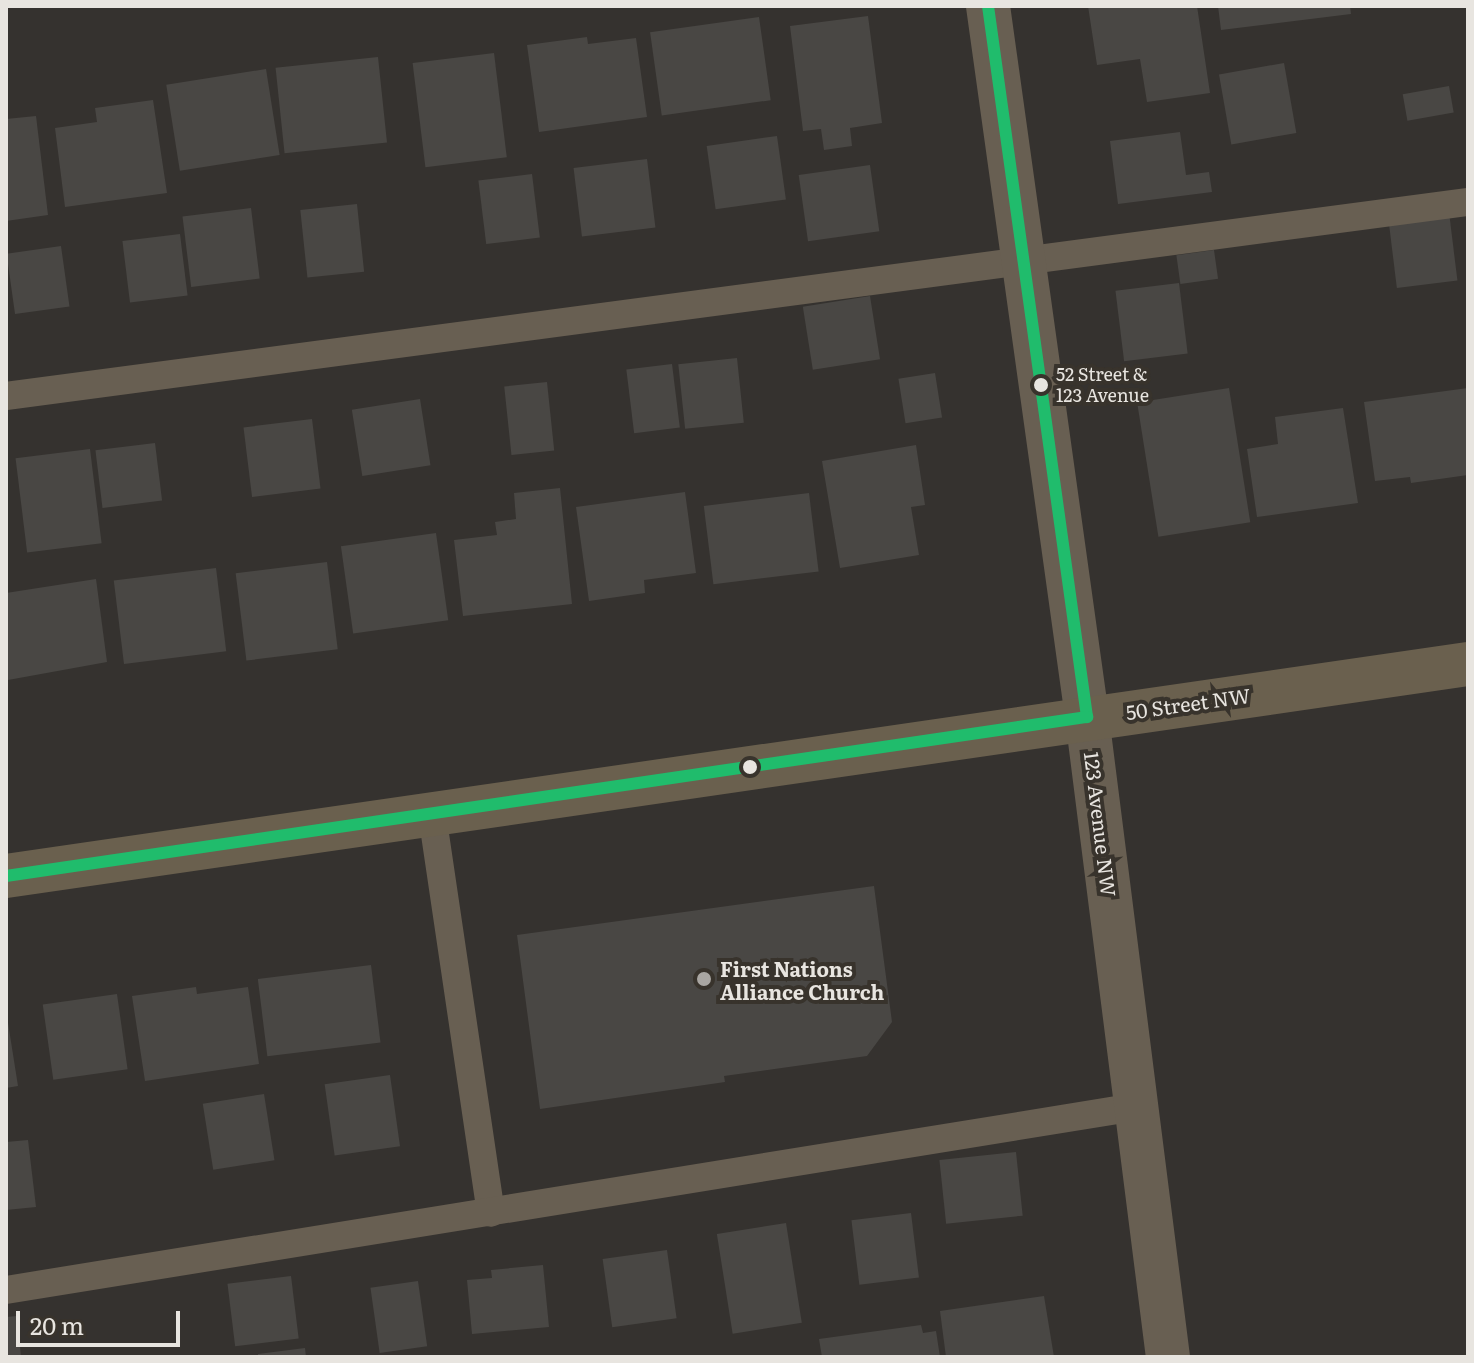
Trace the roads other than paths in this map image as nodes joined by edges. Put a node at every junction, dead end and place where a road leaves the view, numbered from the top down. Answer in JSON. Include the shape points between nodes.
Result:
{"nodes":[{"id":1,"x":988,"y":6,"type":"edge"},
{"id":2,"x":1468,"y":202,"type":"edge"},
{"id":3,"x":1024,"y":263,"type":"junction"},
{"id":4,"x":6,"y":396,"type":"edge"},
{"id":5,"x":1468,"y":664,"type":"edge"},
{"id":6,"x":1087,"y":717,"type":"junction"},
{"id":7,"x":432,"y":814,"type":"junction"},
{"id":8,"x":6,"y":876,"type":"edge"},
{"id":9,"x":1136,"y":1107,"type":"junction"},
{"id":10,"x":491,"y":1213,"type":"junction"},
{"id":11,"x":6,"y":1290,"type":"edge"},
{"id":12,"x":1168,"y":1357,"type":"edge"}],
"edges":[{"from":1,"to":3,"type":"street","name":"123 Avenue NW"},
{"from":2,"to":3,"type":"lane"},
{"from":3,"to":4,"type":"lane"},
{"from":3,"to":6,"type":"street","name":"123 Avenue NW"},
{"from":5,"to":6,"type":"main road","name":"50 Street NW"},
{"from":6,"to":7,"type":"main road","name":"50 Street NW"},
{"from":6,"to":9,"type":"street","name":"123 Avenue NW"},
{"from":7,"to":8,"type":"main road","name":"50 Street NW"},
{"from":7,"to":10,"type":"lane"},
{"from":9,"to":10,"type":"lane"},
{"from":9,"to":12,"type":"street","name":"123 Avenue NW"},
{"from":10,"to":11,"type":"lane"}]}
